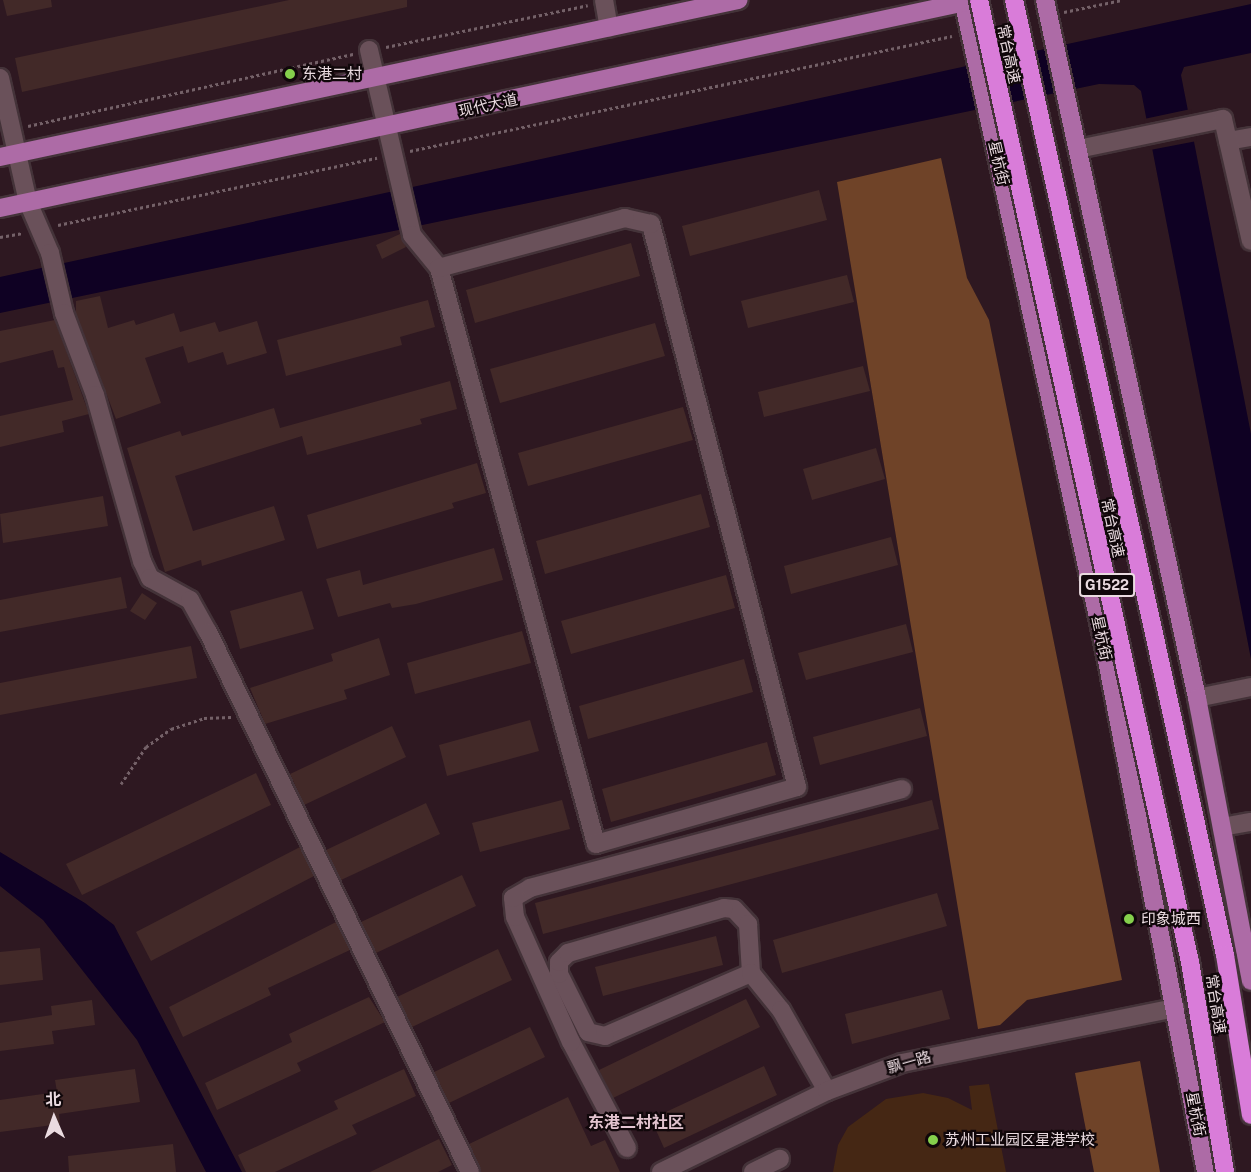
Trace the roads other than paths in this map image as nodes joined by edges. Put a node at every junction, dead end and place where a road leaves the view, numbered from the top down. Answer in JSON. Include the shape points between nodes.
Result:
{"nodes":[{"id":1,"x":738,"y":0,"type":"edge"},
{"id":2,"x":1014,"y":0,"type":"edge"},
{"id":3,"x":604,"y":1,"type":"edge"},
{"id":4,"x":971,"y":1,"type":"edge"},
{"id":5,"x":1048,"y":16,"type":"edge"},
{"id":6,"x":609,"y":28,"type":"junction"},
{"id":7,"x":369,"y":50,"type":"road end"},
{"id":8,"x":0,"y":78,"type":"edge"},
{"id":9,"x":374,"y":79,"type":"junction"},
{"id":10,"x":385,"y":128,"type":"junction"},
{"id":11,"x":1251,"y":137,"type":"edge"},
{"id":12,"x":1228,"y":141,"type":"junction"},
{"id":13,"x":1078,"y":149,"type":"junction"},
{"id":14,"x":8,"y":155,"type":"edge"},
{"id":15,"x":28,"y":202,"type":"junction"},
{"id":16,"x":0,"y":208,"type":"edge"},
{"id":17,"x":1251,"y":241,"type":"edge"},
{"id":18,"x":439,"y":268,"type":"junction"},
{"id":19,"x":1242,"y":689,"type":"edge"},
{"id":20,"x":1197,"y":698,"type":"junction"},
{"id":21,"x":902,"y":789,"type":"dead end"},
{"id":22,"x":1251,"y":822,"type":"edge"},
{"id":23,"x":1222,"y":827,"type":"junction"},
{"id":24,"x":751,"y":973,"type":"junction"},
{"id":25,"x":1251,"y":981,"type":"edge"},
{"id":26,"x":1176,"y":1008,"type":"junction"},
{"id":27,"x":827,"y":1091,"type":"junction"},
{"id":28,"x":1251,"y":1115,"type":"edge"},
{"id":29,"x":627,"y":1148,"type":"dead end"},
{"id":30,"x":780,"y":1159,"type":"dead end"},
{"id":31,"x":470,"y":1172,"type":"edge"},
{"id":32,"x":661,"y":1172,"type":"edge"},
{"id":33,"x":753,"y":1172,"type":"edge"},
{"id":34,"x":1206,"y":1172,"type":"edge"},
{"id":35,"x":1225,"y":1172,"type":"edge"}],
"edges":[{"from":1,"to":6,"type":"main road"},
{"from":2,"to":28,"type":"highway","name":"常台高速","number":"G1522","bridge":true,"via":[[1225,955]]},
{"from":3,"to":6,"type":"street"},
{"from":4,"to":10,"type":"main road","name":"现代大道","via":[[670,63]]},
{"from":4,"to":26,"type":"main road","name":"星杭街","via":[[974,52],[1103,640]]},
{"from":4,"to":35,"type":"highway","name":"常台高速","number":"G1522","bridge":true,"via":[[1190,962]]},
{"from":5,"to":13,"type":"main road"},
{"from":6,"to":9,"type":"main road"},
{"from":7,"to":9,"type":"street"},
{"from":8,"to":14,"type":"street","via":[[11,130]]},
{"from":9,"to":10,"type":"street"},
{"from":9,"to":14,"type":"main road"},
{"from":10,"to":15,"type":"main road","name":"现代大道"},
{"from":10,"to":18,"type":"street","via":[[412,235]]},
{"from":11,"to":12,"type":"street"},
{"from":12,"to":13,"type":"street","via":[[1223,119]]},
{"from":12,"to":17,"type":"street"},
{"from":13,"to":20,"type":"main road"},
{"from":14,"to":15,"type":"street"},
{"from":15,"to":16,"type":"main road","name":"现代大道"},
{"from":15,"to":31,"type":"street","via":[[50,253],[63,312],[95,395],[142,561],[150,578],[190,600],[251,717]]},
{"from":18,"to":18,"type":"street","via":[[625,218],[651,224],[797,787],[596,844]]},
{"from":19,"to":20,"type":"street"},
{"from":20,"to":23,"type":"main road"},
{"from":21,"to":29,"type":"street","via":[[530,888],[513,898],[515,917],[562,1022]]},
{"from":22,"to":23,"type":"street"},
{"from":23,"to":25,"type":"main road"},
{"from":24,"to":24,"type":"street","via":[[596,1037],[588,1032],[564,983],[559,962],[568,953],[724,908],[734,909],[748,924]]},
{"from":24,"to":27,"type":"street","via":[[780,1010]]},
{"from":26,"to":27,"type":"street","name":"飘一路","via":[[935,1054]]},
{"from":26,"to":34,"type":"main road","name":"星杭街"},
{"from":27,"to":32,"type":"street","name":"飘一路"},
{"from":30,"to":33,"type":"street"}]}
